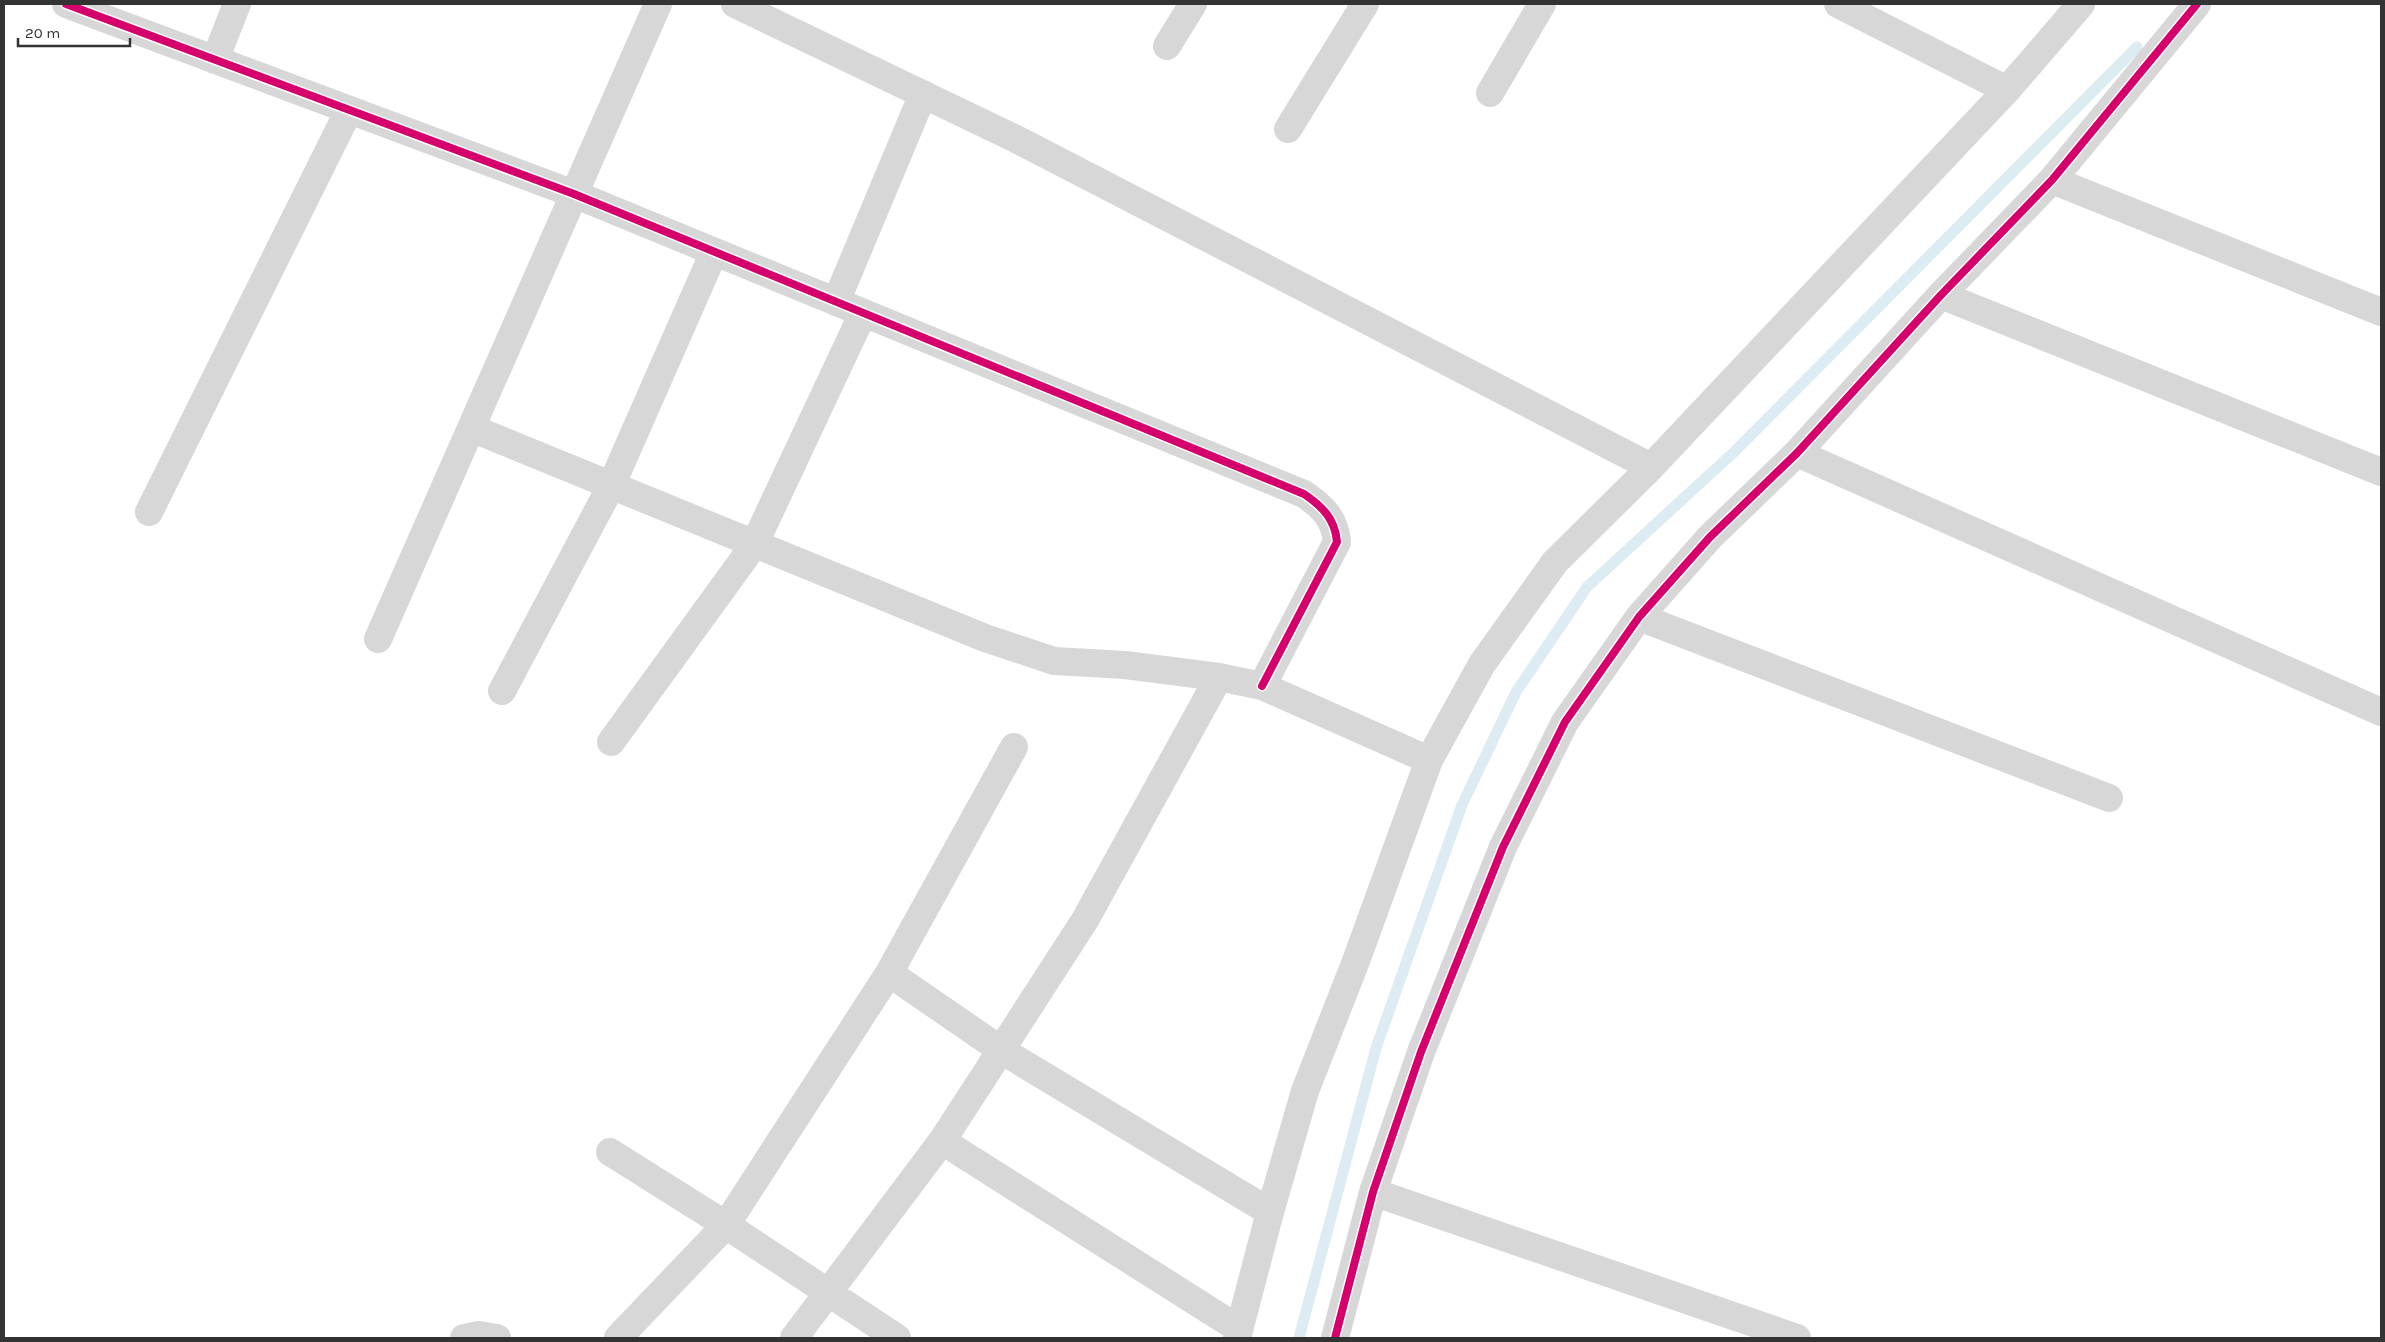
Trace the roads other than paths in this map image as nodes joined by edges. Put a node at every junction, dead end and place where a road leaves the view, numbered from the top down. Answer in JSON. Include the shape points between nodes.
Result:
{"nodes":[{"id":1,"x":66,"y":4,"type":"edge"},
{"id":2,"x":237,"y":4,"type":"edge"},
{"id":3,"x":658,"y":4,"type":"edge"},
{"id":4,"x":735,"y":4,"type":"edge"},
{"id":5,"x":1193,"y":4,"type":"edge"},
{"id":6,"x":1365,"y":4,"type":"edge"},
{"id":7,"x":1542,"y":4,"type":"edge"},
{"id":8,"x":1838,"y":4,"type":"edge"},
{"id":9,"x":2081,"y":4,"type":"edge"},
{"id":10,"x":2197,"y":4,"type":"edge"},
{"id":11,"x":1167,"y":46,"type":"dead end"},
{"id":12,"x":215,"y":60,"type":"junction"},
{"id":13,"x":2007,"y":90,"type":"junction"},
{"id":14,"x":1490,"y":93,"type":"dead end"},
{"id":15,"x":923,"y":94,"type":"junction"},
{"id":16,"x":350,"y":110,"type":"junction"},
{"id":17,"x":1288,"y":129,"type":"dead end"},
{"id":18,"x":2052,"y":180,"type":"junction"},
{"id":19,"x":574,"y":194,"type":"junction"},
{"id":20,"x":714,"y":252,"type":"junction"},
{"id":21,"x":1941,"y":295,"type":"junction"},
{"id":22,"x":836,"y":302,"type":"junction"},
{"id":23,"x":2381,"y":312,"type":"edge"},
{"id":24,"x":863,"y":314,"type":"junction"},
{"id":25,"x":471,"y":428,"type":"junction"},
{"id":26,"x":1797,"y":453,"type":"junction"},
{"id":27,"x":1651,"y":467,"type":"junction"},
{"id":28,"x":2381,"y":472,"type":"edge"},
{"id":29,"x":611,"y":486,"type":"junction"},
{"id":30,"x":149,"y":512,"type":"dead end"},
{"id":31,"x":754,"y":545,"type":"junction"},
{"id":32,"x":1639,"y":617,"type":"junction"},
{"id":33,"x":378,"y":639,"type":"dead end"},
{"id":34,"x":1219,"y":678,"type":"junction"},
{"id":35,"x":1262,"y":686,"type":"junction"},
{"id":36,"x":502,"y":690,"type":"dead end"},
{"id":37,"x":2381,"y":712,"type":"edge"},
{"id":38,"x":611,"y":742,"type":"dead end"},
{"id":39,"x":1014,"y":747,"type":"dead end"},
{"id":40,"x":1430,"y":760,"type":"junction"},
{"id":41,"x":2109,"y":798,"type":"dead end"},
{"id":42,"x":889,"y":974,"type":"junction"},
{"id":43,"x":1002,"y":1050,"type":"junction"},
{"id":44,"x":942,"y":1141,"type":"junction"},
{"id":45,"x":610,"y":1152,"type":"dead end"},
{"id":46,"x":1373,"y":1192,"type":"junction"},
{"id":47,"x":1270,"y":1212,"type":"junction"},
{"id":48,"x":726,"y":1225,"type":"junction"},
{"id":49,"x":828,"y":1293,"type":"junction"},
{"id":50,"x":1238,"y":1334,"type":"edge"},
{"id":51,"x":464,"y":1338,"type":"edge"},
{"id":52,"x":498,"y":1338,"type":"edge"},
{"id":53,"x":618,"y":1338,"type":"edge"},
{"id":54,"x":794,"y":1338,"type":"edge"},
{"id":55,"x":897,"y":1338,"type":"edge"},
{"id":56,"x":1334,"y":1338,"type":"edge"},
{"id":57,"x":1797,"y":1338,"type":"edge"}],
"edges":[{"from":1,"to":12,"type":"street"},
{"from":2,"to":12,"type":"street"},
{"from":3,"to":19,"type":"street"},
{"from":4,"to":15,"type":"street"},
{"from":5,"to":11,"type":"street"},
{"from":6,"to":17,"type":"street"},
{"from":7,"to":14,"type":"street"},
{"from":8,"to":13,"type":"street"},
{"from":9,"to":13,"type":"street"},
{"from":10,"to":18,"type":"street"},
{"from":12,"to":16,"type":"street"},
{"from":13,"to":27,"type":"street"},
{"from":15,"to":22,"type":"street"},
{"from":15,"to":27,"type":"street"},
{"from":16,"to":19,"type":"street"},
{"from":16,"to":30,"type":"street"},
{"from":18,"to":21,"type":"street"},
{"from":18,"to":23,"type":"street"},
{"from":19,"to":20,"type":"street"},
{"from":19,"to":25,"type":"street"},
{"from":20,"to":22,"type":"street"},
{"from":20,"to":29,"type":"street"},
{"from":21,"to":26,"type":"street"},
{"from":21,"to":28,"type":"street"},
{"from":22,"to":24,"type":"street"},
{"from":24,"to":31,"type":"street"},
{"from":24,"to":35,"type":"street","via":[[1295,490],[1318,504],[1330,517],[1337,542]]},
{"from":25,"to":29,"type":"street"},
{"from":25,"to":33,"type":"street"},
{"from":26,"to":32,"type":"street","via":[[1710,537]]},
{"from":26,"to":37,"type":"street"},
{"from":27,"to":40,"type":"street","via":[[1555,562],[1482,664]]},
{"from":29,"to":31,"type":"street"},
{"from":29,"to":36,"type":"street"},
{"from":31,"to":34,"type":"street","via":[[985,638],[1054,661],[1125,665]]},
{"from":31,"to":38,"type":"street"},
{"from":32,"to":41,"type":"street"},
{"from":32,"to":46,"type":"street","via":[[1565,722],[1503,847],[1421,1052]]},
{"from":34,"to":35,"type":"street"},
{"from":34,"to":43,"type":"street","via":[[1085,920]]},
{"from":35,"to":40,"type":"street"},
{"from":39,"to":42,"type":"street"},
{"from":40,"to":47,"type":"street","via":[[1305,1091]]},
{"from":42,"to":43,"type":"street"},
{"from":42,"to":48,"type":"street"},
{"from":43,"to":44,"type":"street"},
{"from":43,"to":47,"type":"street"},
{"from":44,"to":49,"type":"street"},
{"from":44,"to":50,"type":"street"},
{"from":45,"to":48,"type":"street"},
{"from":46,"to":56,"type":"street"},
{"from":46,"to":57,"type":"street"},
{"from":47,"to":50,"type":"street"},
{"from":48,"to":49,"type":"street"},
{"from":48,"to":53,"type":"street"},
{"from":49,"to":54,"type":"street"},
{"from":49,"to":55,"type":"street"},
{"from":51,"to":52,"type":"street","via":[[479,1335]]}]}
